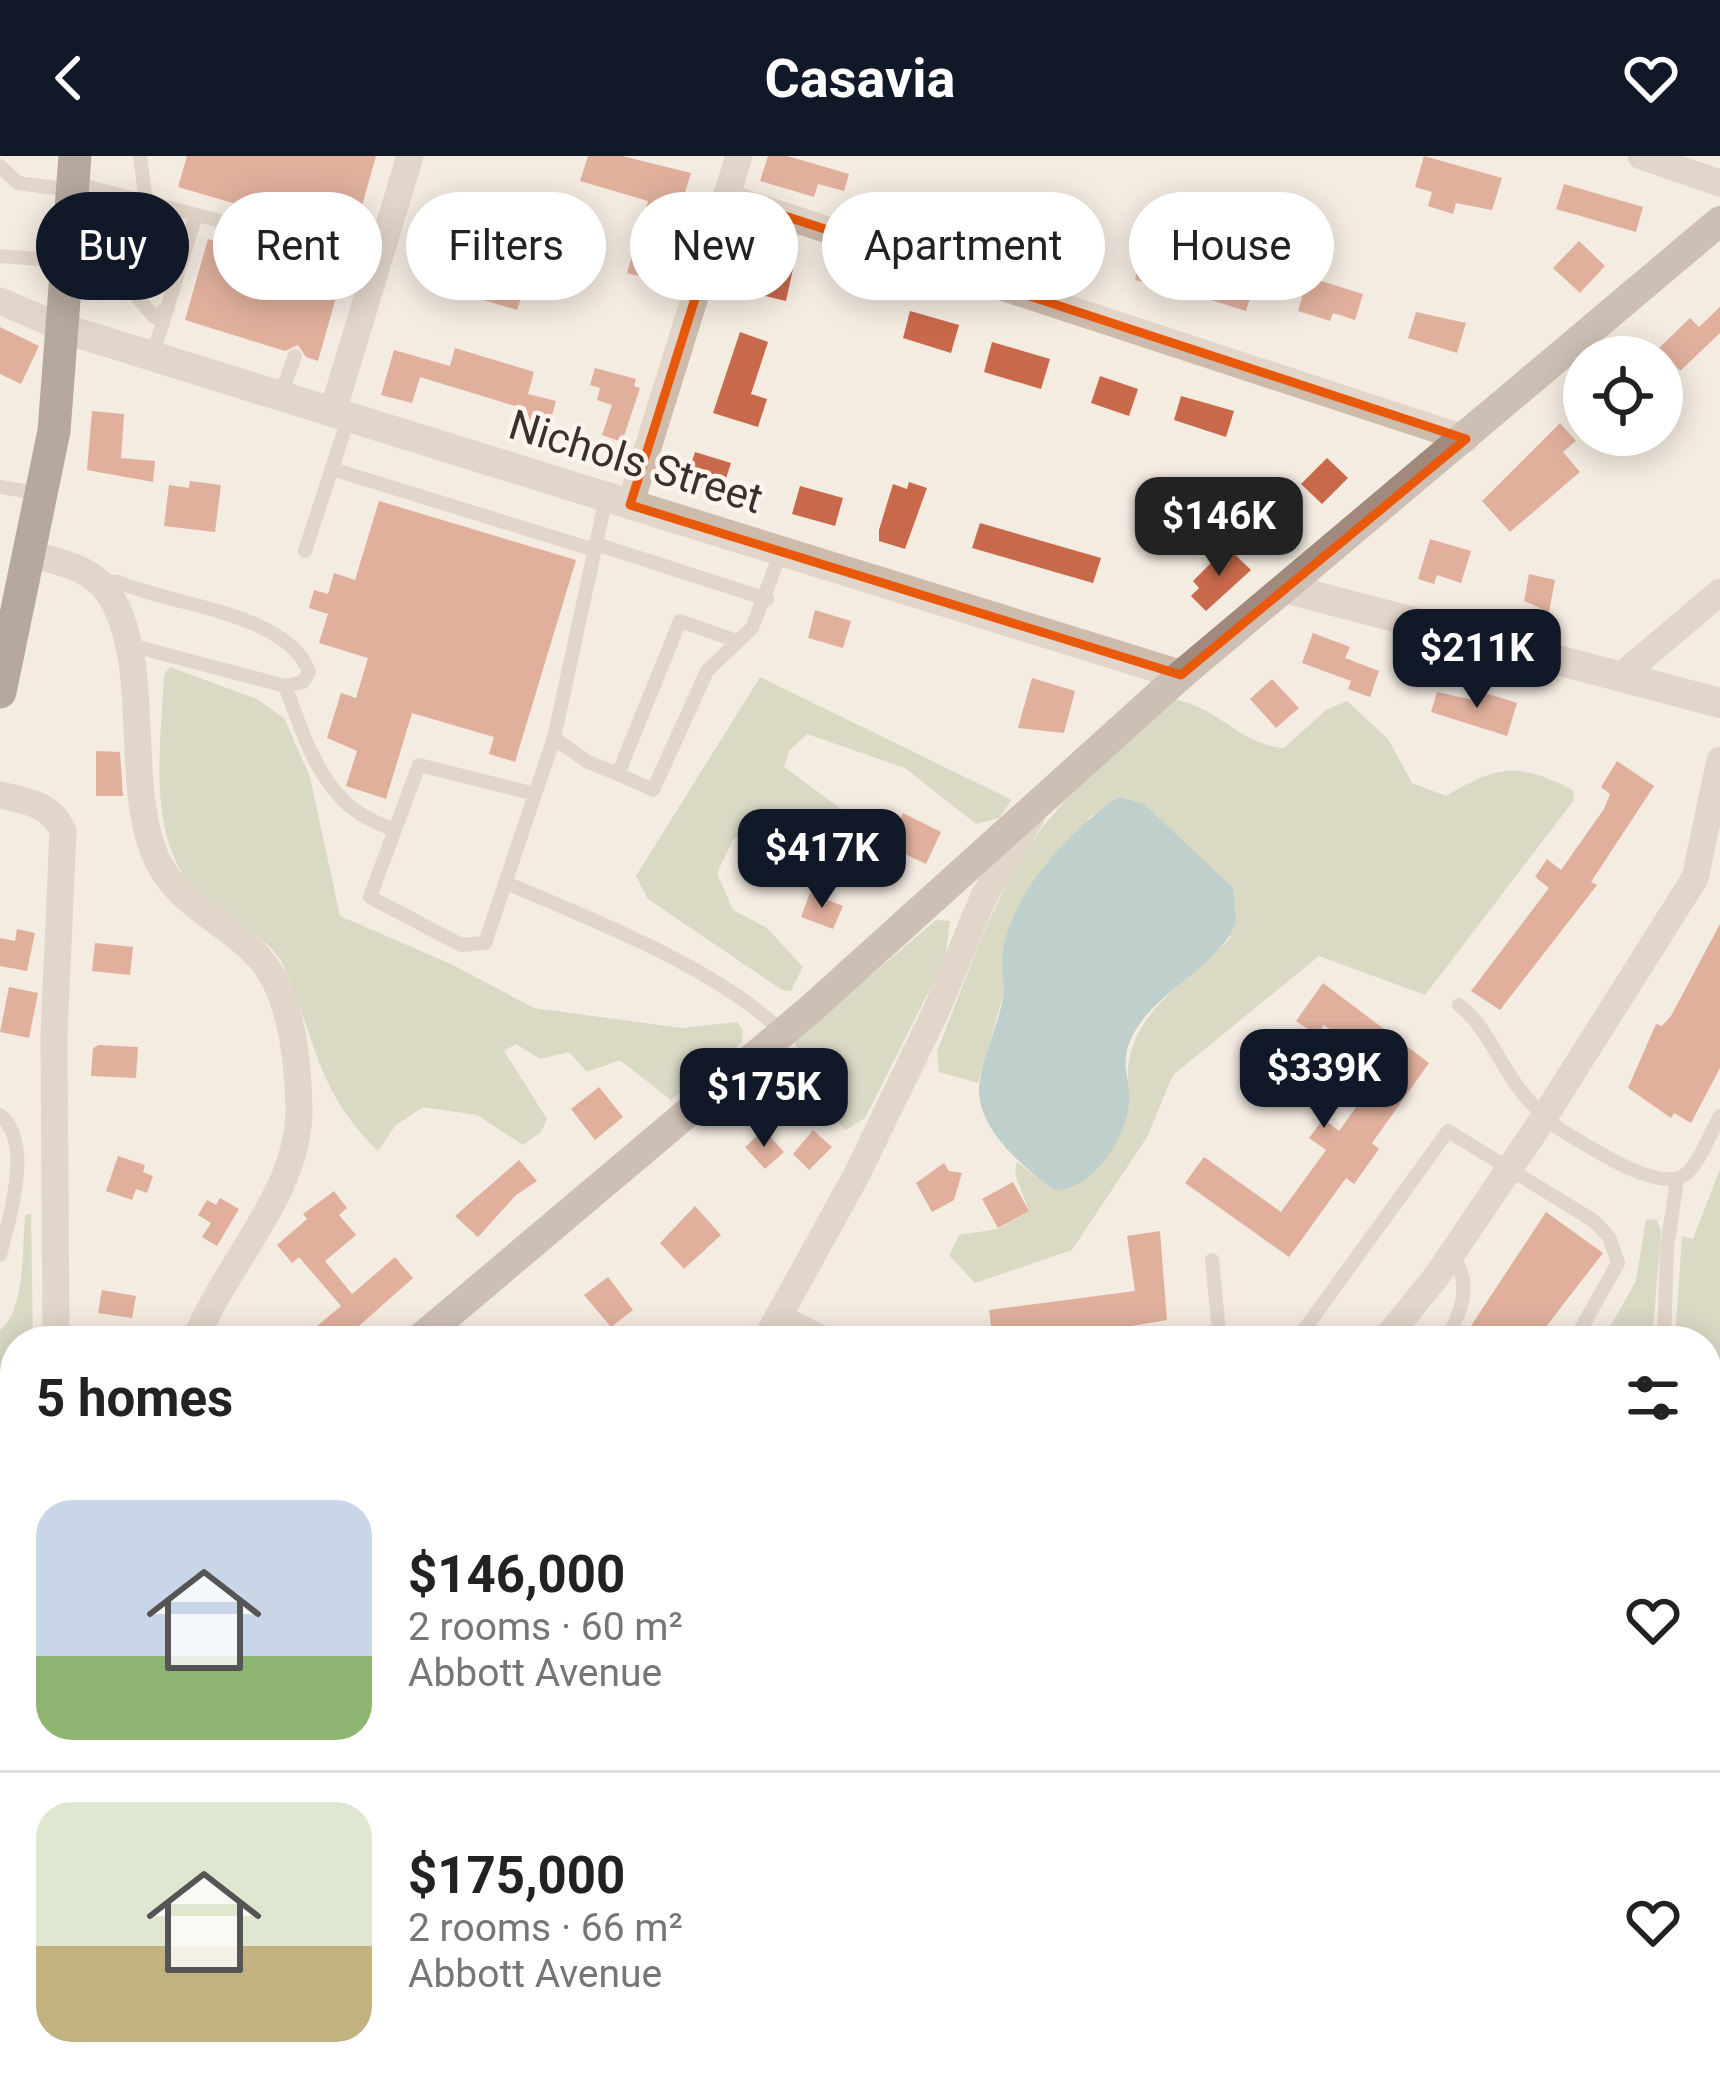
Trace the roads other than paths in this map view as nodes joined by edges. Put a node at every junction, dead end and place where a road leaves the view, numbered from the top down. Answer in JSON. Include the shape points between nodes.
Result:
{"nodes":[{"id":1,"x":140,"y":156,"type":"edge"},
{"id":2,"x":410,"y":156,"type":"edge"},
{"id":3,"x":739,"y":156,"type":"edge"},
{"id":4,"x":1641,"y":156,"type":"edge"},
{"id":5,"x":0,"y":166,"type":"edge"},
{"id":6,"x":73,"y":176,"type":"edge"},
{"id":7,"x":1720,"y":183,"type":"edge"},
{"id":8,"x":119,"y":192,"type":"edge"},
{"id":9,"x":148,"y":192,"type":"edge"},
{"id":10,"x":728,"y":192,"type":"edge"},
{"id":11,"x":189,"y":213,"type":"edge"},
{"id":12,"x":196,"y":215,"type":"junction"},
{"id":13,"x":213,"y":219,"type":"edge"},
{"id":14,"x":798,"y":220,"type":"edge"},
{"id":15,"x":1720,"y":220,"type":"edge"},
{"id":16,"x":0,"y":256,"type":"edge"},
{"id":17,"x":36,"y":259,"type":"edge"},
{"id":18,"x":67,"y":300,"type":"edge"},
{"id":19,"x":140,"y":300,"type":"edge"},
{"id":20,"x":690,"y":300,"type":"edge"},
{"id":21,"x":0,"y":301,"type":"edge"},
{"id":22,"x":168,"y":308,"type":"junction"},
{"id":23,"x":65,"y":329,"type":"junction"},
{"id":24,"x":154,"y":354,"type":"junction"},
{"id":25,"x":295,"y":356,"type":"dead end"},
{"id":26,"x":281,"y":394,"type":"junction"},
{"id":27,"x":341,"y":413,"type":"junction"},
{"id":28,"x":1466,"y":439,"type":"junction"},
{"id":29,"x":332,"y":469,"type":"junction"},
{"id":30,"x":0,"y":487,"type":"edge"},
{"id":31,"x":42,"y":494,"type":"junction"},
{"id":32,"x":618,"y":502,"type":"junction"},
{"id":33,"x":596,"y":547,"type":"junction"},
{"id":34,"x":782,"y":549,"type":"junction"},
{"id":35,"x":304,"y":551,"type":"dead end"},
{"id":36,"x":30,"y":554,"type":"junction"},
{"id":37,"x":99,"y":581,"type":"junction"},
{"id":38,"x":1288,"y":589,"type":"junction"},
{"id":39,"x":1720,"y":592,"type":"edge"},
{"id":40,"x":767,"y":599,"type":"junction"},
{"id":41,"x":9,"y":608,"type":"edge"},
{"id":42,"x":737,"y":641,"type":"junction"},
{"id":43,"x":126,"y":644,"type":"junction"},
{"id":44,"x":1181,"y":676,"type":"junction"},
{"id":45,"x":1622,"y":676,"type":"junction"},
{"id":46,"x":285,"y":686,"type":"junction"},
{"id":47,"x":0,"y":692,"type":"edge"},
{"id":48,"x":1720,"y":703,"type":"edge"},
{"id":49,"x":554,"y":738,"type":"junction"},
{"id":50,"x":1720,"y":760,"type":"edge"},
{"id":51,"x":619,"y":774,"type":"junction"},
{"id":52,"x":0,"y":794,"type":"edge"},
{"id":53,"x":536,"y":794,"type":"junction"},
{"id":54,"x":1033,"y":813,"type":"junction"},
{"id":55,"x":395,"y":829,"type":"junction"},
{"id":56,"x":506,"y":883,"type":"junction"},
{"id":57,"x":1459,"y":1005,"type":"dead end"},
{"id":58,"x":783,"y":1033,"type":"junction"},
{"id":59,"x":0,"y":1115,"type":"edge"},
{"id":60,"x":1720,"y":1116,"type":"edge"},
{"id":61,"x":1544,"y":1118,"type":"junction"},
{"id":62,"x":1510,"y":1169,"type":"junction"},
{"id":63,"x":1677,"y":1180,"type":"junction"},
{"id":64,"x":4,"y":1221,"type":"edge"},
{"id":65,"x":0,"y":1255,"type":"edge"},
{"id":66,"x":1450,"y":1255,"type":"junction"},
{"id":67,"x":1212,"y":1260,"type":"dead end"},
{"id":68,"x":56,"y":1326,"type":"edge"},
{"id":69,"x":201,"y":1326,"type":"edge"},
{"id":70,"x":435,"y":1326,"type":"edge"},
{"id":71,"x":774,"y":1326,"type":"edge"},
{"id":72,"x":1219,"y":1326,"type":"edge"},
{"id":73,"x":1307,"y":1326,"type":"edge"},
{"id":74,"x":1396,"y":1326,"type":"edge"},
{"id":75,"x":1453,"y":1326,"type":"edge"},
{"id":76,"x":1583,"y":1326,"type":"edge"},
{"id":77,"x":1664,"y":1326,"type":"edge"}],
"edges":[{"from":1,"to":9,"type":"lane"},
{"from":2,"to":27,"type":"street"},
{"from":3,"to":10,"type":"street"},
{"from":4,"to":7,"type":"street"},
{"from":5,"to":6,"type":"lane","via":[[19,183]]},
{"from":6,"to":8,"type":"lane"},
{"from":11,"to":12,"type":"lane"},
{"from":12,"to":13,"type":"lane"},
{"from":12,"to":22,"type":"lane"},
{"from":14,"to":28,"type":"street"},
{"from":15,"to":28,"type":"main road"},
{"from":16,"to":17,"type":"lane"},
{"from":18,"to":23,"type":"highway"},
{"from":19,"to":22,"type":"lane","via":[[154,317]]},
{"from":20,"to":32,"type":"street"},
{"from":21,"to":23,"type":"street"},
{"from":22,"to":24,"type":"lane"},
{"from":23,"to":24,"type":"street","name":"Nichols Street"},
{"from":23,"to":31,"type":"highway"},
{"from":24,"to":26,"type":"street","name":"Nichols Street"},
{"from":25,"to":26,"type":"lane"},
{"from":26,"to":27,"type":"street","name":"Nichols Street"},
{"from":27,"to":29,"type":"lane"},
{"from":27,"to":32,"type":"street","name":"Nichols Street"},
{"from":28,"to":38,"type":"main road"},
{"from":29,"to":33,"type":"lane"},
{"from":29,"to":35,"type":"lane"},
{"from":30,"to":31,"type":"lane"},
{"from":31,"to":36,"type":"highway"},
{"from":32,"to":33,"type":"lane"},
{"from":32,"to":34,"type":"street","name":"Nichols Street"},
{"from":33,"to":40,"type":"lane"},
{"from":33,"to":49,"type":"lane"},
{"from":34,"to":40,"type":"lane"},
{"from":34,"to":44,"type":"street","name":"Nichols Street"},
{"from":36,"to":37,"type":"street"},
{"from":36,"to":41,"type":"highway"},
{"from":37,"to":43,"type":"street"},
{"from":37,"to":46,"type":"lane","via":[[264,628],[304,658],[303,682]]},
{"from":38,"to":44,"type":"main road"},
{"from":38,"to":45,"type":"street"},
{"from":39,"to":45,"type":"street"},
{"from":40,"to":42,"type":"lane"},
{"from":41,"to":47,"type":"highway"},
{"from":42,"to":51,"type":"lane","via":[[707,671],[653,790]]},
{"from":42,"to":51,"type":"lane","via":[[680,621]]},
{"from":43,"to":46,"type":"lane"},
{"from":43,"to":69,"type":"street","via":[[155,855],[199,912],[262,961],[289,1020],[298,1086],[287,1168]]},
{"from":44,"to":54,"type":"main road"},
{"from":45,"to":48,"type":"street"},
{"from":46,"to":55,"type":"lane","via":[[328,785],[374,823]]},
{"from":49,"to":51,"type":"lane"},
{"from":49,"to":53,"type":"lane"},
{"from":50,"to":61,"type":"street","via":[[1695,878]]},
{"from":52,"to":68,"type":"street","via":[[56,815],[63,831],[54,1036]]},
{"from":53,"to":55,"type":"lane","via":[[419,765]]},
{"from":53,"to":56,"type":"lane"},
{"from":54,"to":58,"type":"main road"},
{"from":54,"to":71,"type":"street","via":[[984,896],[926,1032]]},
{"from":55,"to":56,"type":"lane","via":[[370,897],[461,945],[485,943]]},
{"from":56,"to":58,"type":"lane","via":[[626,936],[761,1010]]},
{"from":57,"to":61,"type":"lane","via":[[1515,1090]]},
{"from":58,"to":70,"type":"main road"},
{"from":59,"to":64,"type":"lane","via":[[16,1142]]},
{"from":60,"to":63,"type":"lane"},
{"from":61,"to":62,"type":"street"},
{"from":61,"to":63,"type":"lane","via":[[1646,1177]]},
{"from":62,"to":66,"type":"street"},
{"from":62,"to":73,"type":"lane","via":[[1448,1131]]},
{"from":62,"to":76,"type":"lane","via":[[1594,1221],[1616,1252],[1610,1281]]},
{"from":63,"to":77,"type":"lane"},
{"from":64,"to":65,"type":"lane"},
{"from":66,"to":74,"type":"street"},
{"from":66,"to":75,"type":"lane","via":[[1464,1285]]},
{"from":67,"to":72,"type":"lane"}]}
